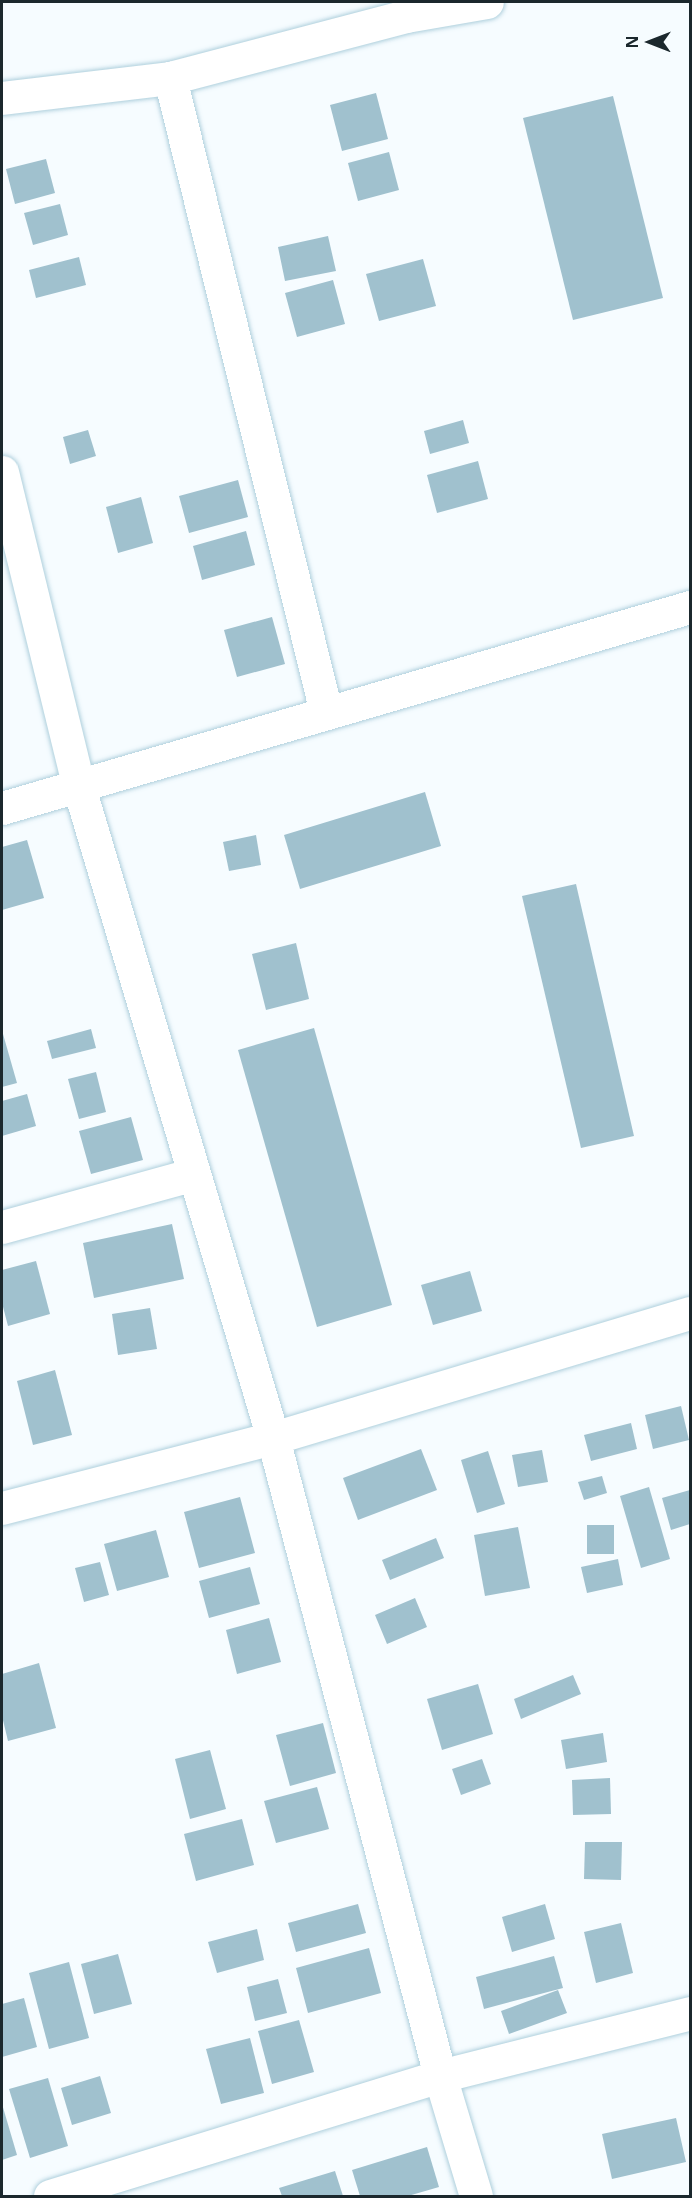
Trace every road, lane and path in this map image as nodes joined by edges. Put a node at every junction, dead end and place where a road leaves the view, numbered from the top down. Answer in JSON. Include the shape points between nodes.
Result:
{"nodes":[{"id":1,"x":487,"y":2,"type":"edge"},
{"id":2,"x":171,"y":78,"type":"junction"},
{"id":3,"x":2,"y":98,"type":"edge"},
{"id":4,"x":2,"y":472,"type":"edge"},
{"id":5,"x":690,"y":608,"type":"edge"},
{"id":6,"x":326,"y":712,"type":"junction"},
{"id":7,"x":78,"y":784,"type":"junction"},
{"id":8,"x":2,"y":808,"type":"edge"},
{"id":9,"x":194,"y":1174,"type":"junction"},
{"id":10,"x":2,"y":1227,"type":"edge"},
{"id":11,"x":690,"y":1313,"type":"edge"},
{"id":12,"x":273,"y":1438,"type":"junction"},
{"id":13,"x":2,"y":1508,"type":"edge"},
{"id":14,"x":690,"y":2013,"type":"edge"},
{"id":15,"x":440,"y":2076,"type":"junction"},
{"id":16,"x":50,"y":2196,"type":"edge"},
{"id":17,"x":476,"y":2196,"type":"edge"}],
"edges":[{"from":1,"to":2,"type":"street","via":[[406,16]]},
{"from":2,"to":3,"type":"street"},
{"from":2,"to":6,"type":"street"},
{"from":4,"to":7,"type":"street"},
{"from":5,"to":6,"type":"street"},
{"from":6,"to":7,"type":"street"},
{"from":7,"to":8,"type":"street"},
{"from":7,"to":9,"type":"street"},
{"from":9,"to":10,"type":"street"},
{"from":9,"to":12,"type":"street"},
{"from":11,"to":12,"type":"street"},
{"from":12,"to":13,"type":"street"},
{"from":12,"to":15,"type":"street"},
{"from":14,"to":15,"type":"street"},
{"from":15,"to":16,"type":"street"},
{"from":15,"to":17,"type":"street"}]}
